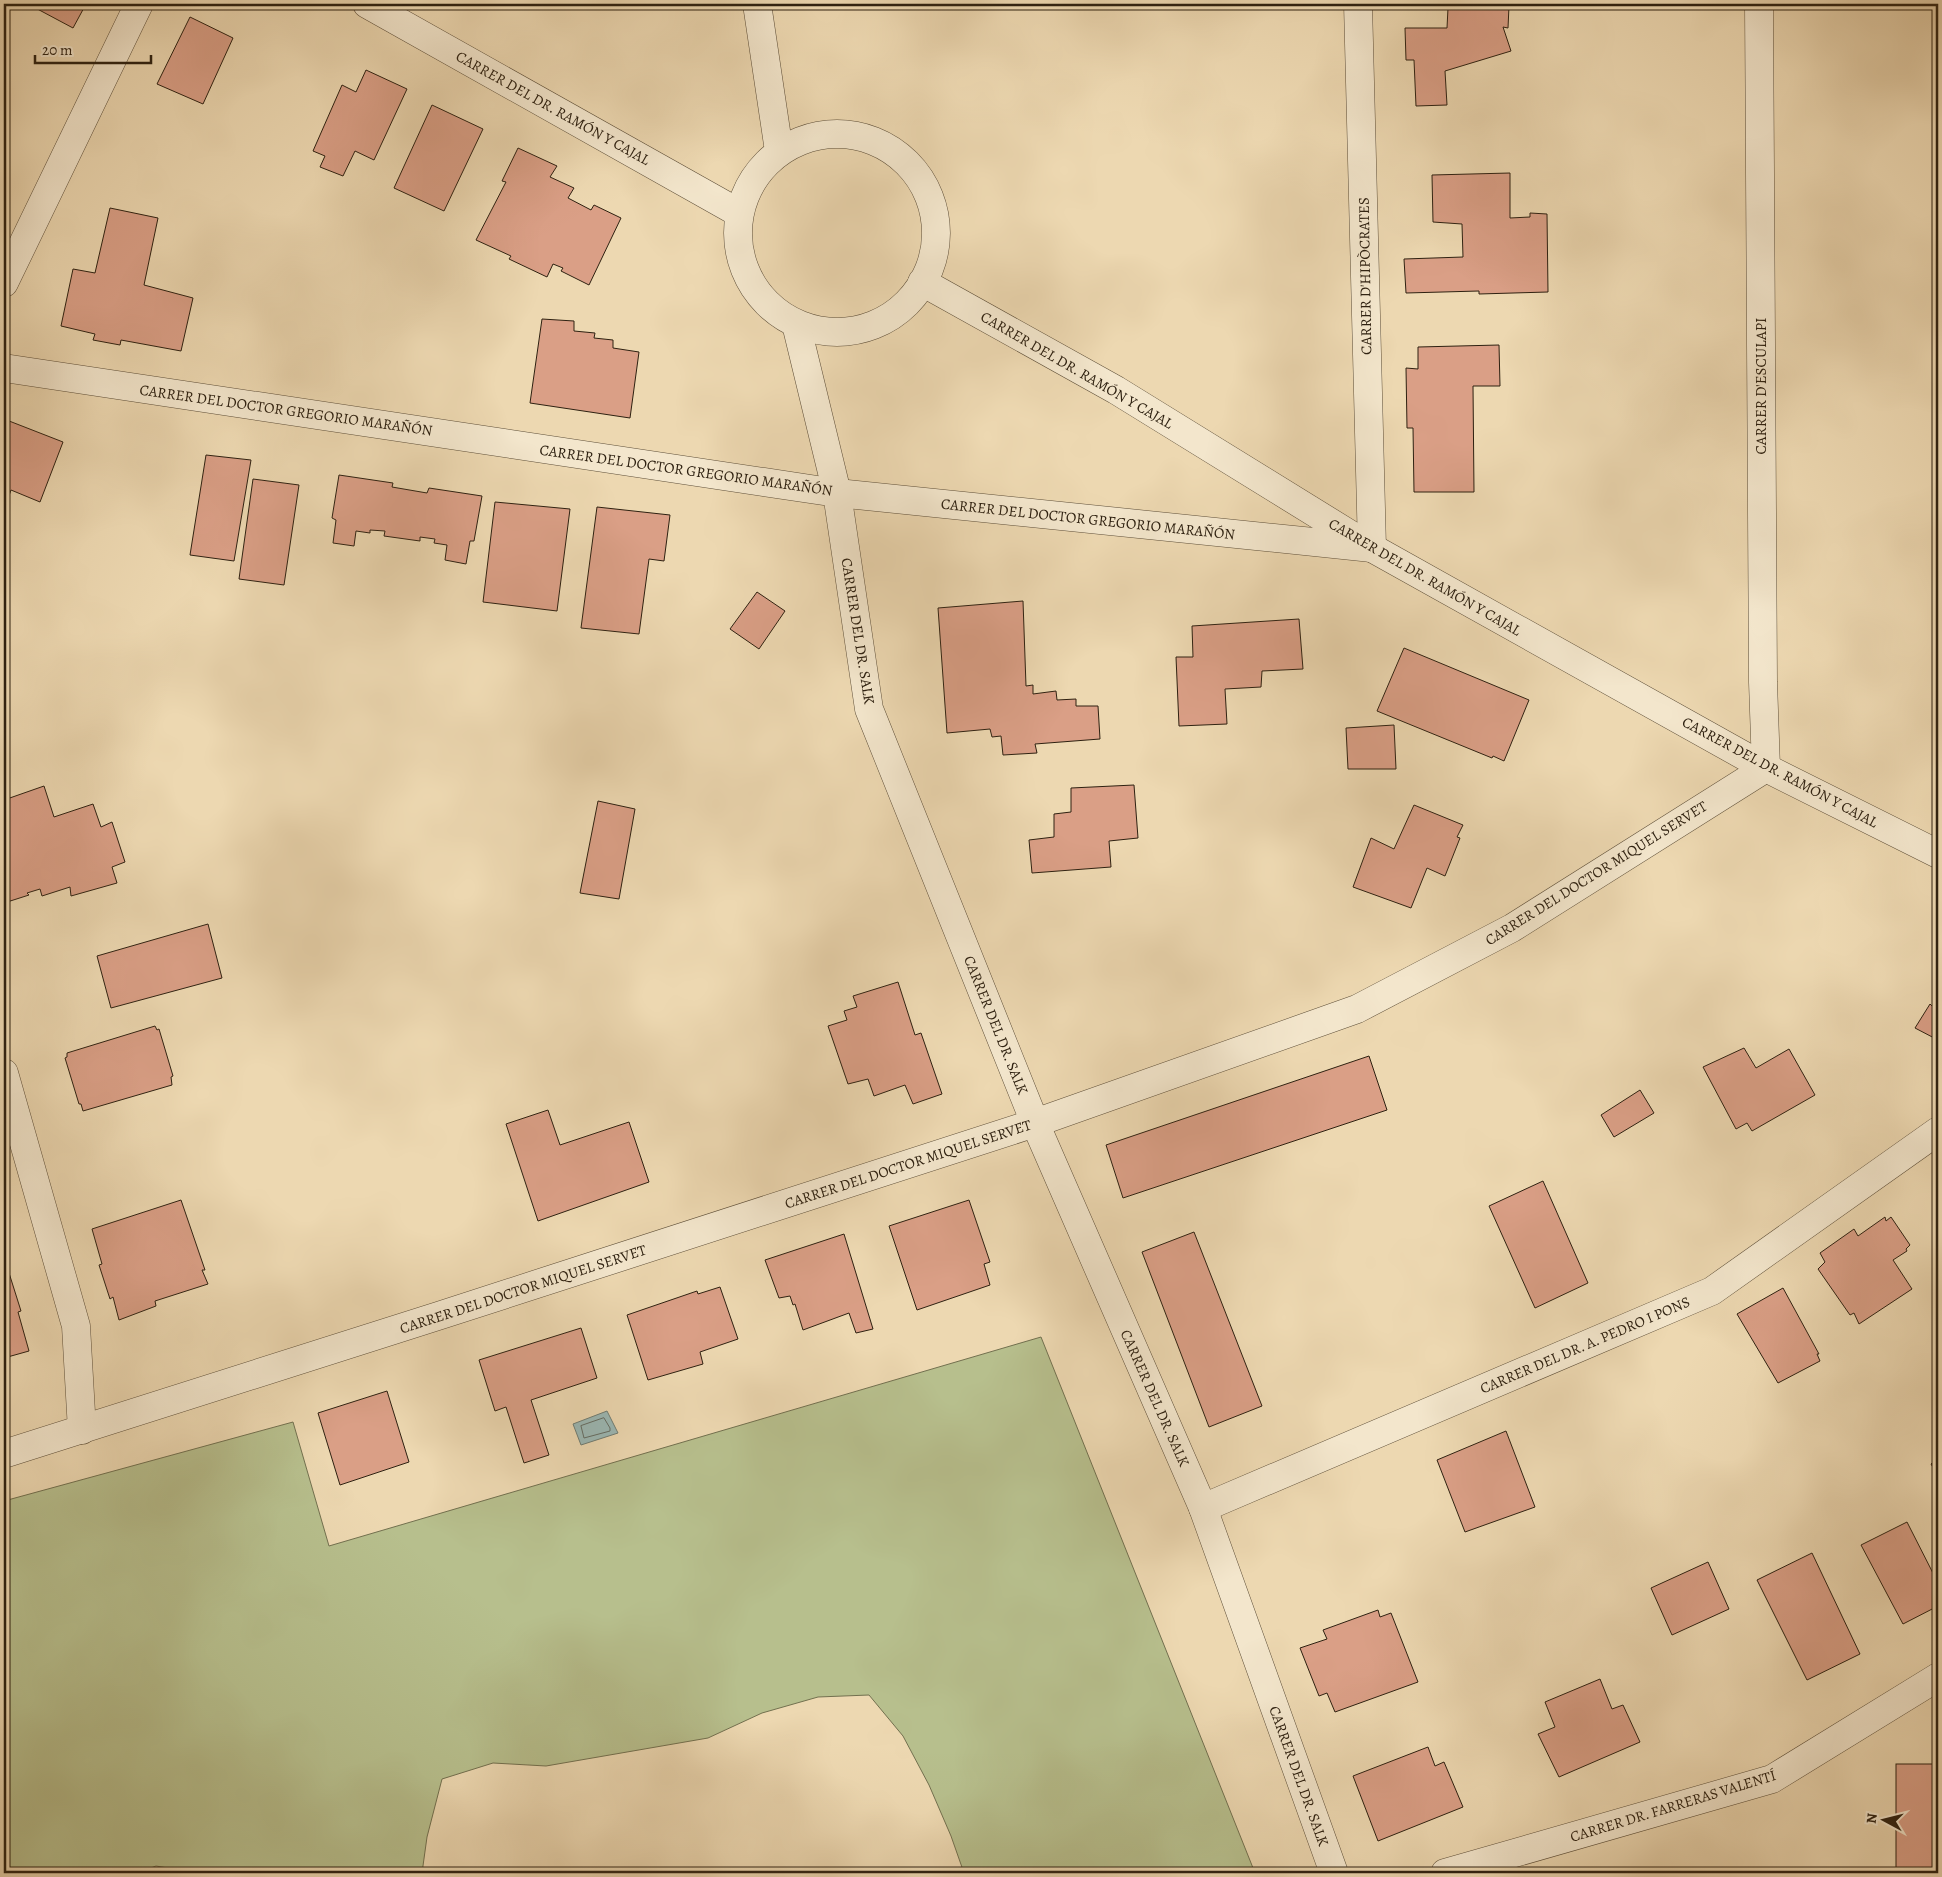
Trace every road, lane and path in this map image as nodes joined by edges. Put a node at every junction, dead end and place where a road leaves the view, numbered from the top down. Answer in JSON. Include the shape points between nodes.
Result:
{"nodes":[{"id":1,"x":139,"y":4,"type":"edge"},
{"id":2,"x":367,"y":4,"type":"edge"},
{"id":3,"x":757,"y":4,"type":"edge"},
{"id":4,"x":1358,"y":4,"type":"edge"},
{"id":5,"x":1759,"y":4,"type":"edge"},
{"id":6,"x":779,"y":151,"type":"junction"},
{"id":7,"x":739,"y":213,"type":"junction"},
{"id":8,"x":922,"y":282,"type":"junction"},
{"id":9,"x":4,"y":283,"type":"edge"},
{"id":10,"x":796,"y":324,"type":"junction"},
{"id":11,"x":4,"y":368,"type":"edge"},
{"id":12,"x":837,"y":493,"type":"junction"},
{"id":13,"x":1372,"y":548,"type":"junction"},
{"id":14,"x":1766,"y":768,"type":"junction"},
{"id":15,"x":1938,"y":854,"type":"edge"},
{"id":16,"x":4,"y":1073,"type":"edge"},
{"id":17,"x":1035,"y":1123,"type":"junction"},
{"id":18,"x":1938,"y":1131,"type":"edge"},
{"id":19,"x":82,"y":1430,"type":"junction"},
{"id":20,"x":4,"y":1454,"type":"edge"},
{"id":21,"x":1203,"y":1508,"type":"junction"},
{"id":22,"x":1938,"y":1677,"type":"edge"},
{"id":23,"x":1334,"y":1873,"type":"edge"},
{"id":24,"x":1446,"y":1873,"type":"edge"}],
"edges":[{"from":1,"to":9,"type":"street"},
{"from":2,"to":7,"type":"street","name":"CARRER DEL DR. RAMÓN Y CAJAL"},
{"from":3,"to":6,"type":"street"},
{"from":4,"to":13,"type":"street","name":"CARRER D'HIPÒCRATES"},
{"from":5,"to":14,"type":"street","name":"CARRER D'ESCULAPI"},
{"from":6,"to":7,"type":"street","via":[[755,176]]},
{"from":6,"to":8,"type":"street","via":[[808,136],[843,133],[877,141],[906,160],[928,192],[936,225],[934,260]]},
{"from":7,"to":10,"type":"street","via":[[738,248],[749,281],[771,308]]},
{"from":8,"to":10,"type":"street","via":[[918,291],[895,314],[864,329],[829,333]]},
{"from":8,"to":13,"type":"street","name":"CARRER DEL DR. RAMÓN Y CAJAL","via":[[1116,390]]},
{"from":10,"to":12,"type":"street","name":"CARRER DEL DR. SALK"},
{"from":11,"to":12,"type":"street","name":"CARRER DEL DOCTOR GREGORIO MARAÑÓN"},
{"from":12,"to":13,"type":"street","name":"CARRER DEL DOCTOR GREGORIO MARAÑÓN"},
{"from":12,"to":17,"type":"street","name":"CARRER DEL DR. SALK","via":[[869,709]]},
{"from":13,"to":14,"type":"street","name":"CARRER DEL DR. RAMÓN Y CAJAL"},
{"from":14,"to":15,"type":"street","name":"CARRER DEL DR. RAMÓN Y CAJAL"},
{"from":14,"to":17,"type":"street","name":"CARRER DEL DOCTOR MIQUEL SERVET","via":[[1512,928],[1357,1009]]},
{"from":16,"to":19,"type":"street","via":[[76,1326]]},
{"from":17,"to":19,"type":"street","name":"CARRER DEL DOCTOR MIQUEL SERVET"},
{"from":17,"to":21,"type":"street","name":"CARRER DEL DR. SALK"},
{"from":18,"to":21,"type":"street","name":"CARRER DEL DR. A. PEDRO I PONS","via":[[1712,1291]]},
{"from":19,"to":20,"type":"street","name":"CARRER DEL DOCTOR MIQUEL SERVET"},
{"from":21,"to":23,"type":"street","name":"CARRER DEL DR. SALK"},
{"from":22,"to":24,"type":"street","name":"CARRER DR. FARRERAS VALENTÍ","via":[[1772,1779]]}]}
